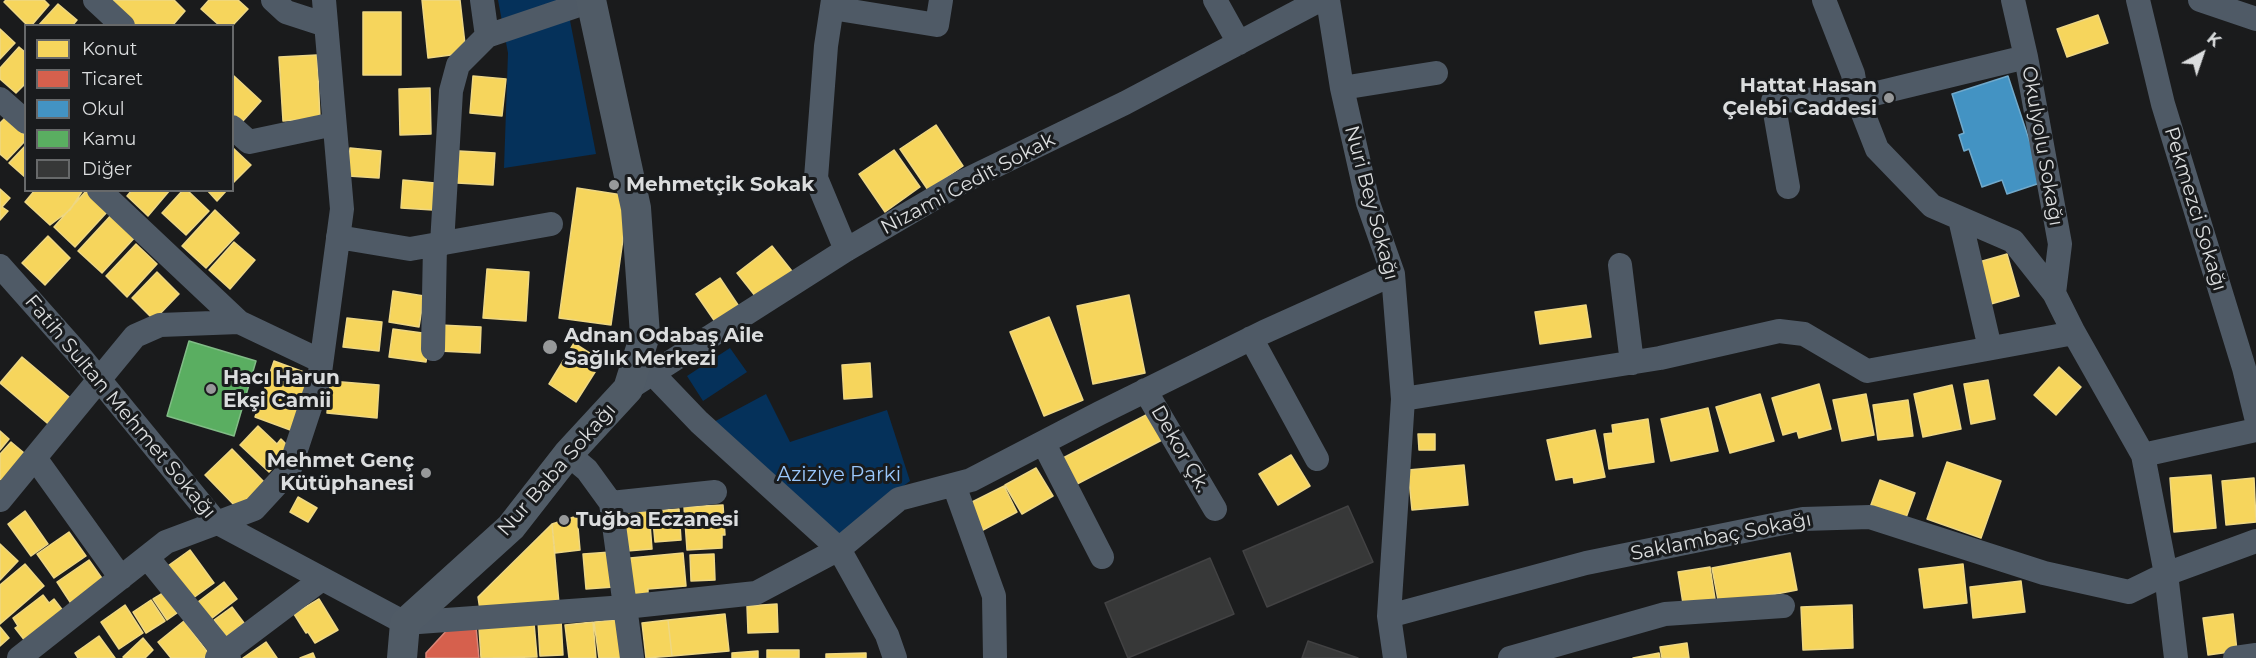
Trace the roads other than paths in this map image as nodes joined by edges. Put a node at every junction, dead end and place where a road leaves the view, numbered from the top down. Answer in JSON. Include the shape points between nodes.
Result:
{"nodes":[{"id":1,"x":95,"y":0,"type":"edge"},
{"id":2,"x":273,"y":0,"type":"edge"},
{"id":3,"x":324,"y":0,"type":"edge"},
{"id":4,"x":482,"y":0,"type":"edge"},
{"id":5,"x":941,"y":0,"type":"edge"},
{"id":6,"x":1215,"y":0,"type":"edge"},
{"id":7,"x":1320,"y":0,"type":"edge"},
{"id":8,"x":1328,"y":0,"type":"edge"},
{"id":9,"x":1824,"y":0,"type":"edge"},
{"id":10,"x":2013,"y":0,"type":"edge"},
{"id":11,"x":2138,"y":0,"type":"edge"},
{"id":12,"x":2200,"y":0,"type":"edge"},
{"id":13,"x":591,"y":1,"type":"edge"},
{"id":14,"x":832,"y":4,"type":"edge"},
{"id":15,"x":2256,"y":19,"type":"edge"},
{"id":16,"x":121,"y":24,"type":"edge"},
{"id":17,"x":326,"y":25,"type":"junction"},
{"id":18,"x":487,"y":36,"type":"junction"},
{"id":19,"x":1239,"y":42,"type":"junction"},
{"id":20,"x":2026,"y":57,"type":"junction"},
{"id":21,"x":1436,"y":74,"type":"dead end"},
{"id":22,"x":1342,"y":88,"type":"junction"},
{"id":23,"x":1857,"y":98,"type":"junction"},
{"id":24,"x":0,"y":99,"type":"edge"},
{"id":25,"x":24,"y":120,"type":"edge"},
{"id":26,"x":334,"y":124,"type":"junction"},
{"id":27,"x":234,"y":129,"type":"edge"},
{"id":28,"x":1788,"y":187,"type":"dead end"},
{"id":29,"x":101,"y":192,"type":"edge"},
{"id":30,"x":1960,"y":219,"type":"junction"},
{"id":31,"x":551,"y":224,"type":"dead end"},
{"id":32,"x":338,"y":237,"type":"junction"},
{"id":33,"x":438,"y":244,"type":"junction"},
{"id":34,"x":846,"y":250,"type":"junction"},
{"id":35,"x":1620,"y":265,"type":"dead end"},
{"id":36,"x":0,"y":267,"type":"edge"},
{"id":37,"x":1393,"y":274,"type":"junction"},
{"id":38,"x":2054,"y":293,"type":"junction"},
{"id":39,"x":239,"y":322,"type":"junction"},
{"id":40,"x":2074,"y":333,"type":"junction"},
{"id":41,"x":1251,"y":338,"type":"junction"},
{"id":42,"x":1990,"y":348,"type":"junction"},
{"id":43,"x":433,"y":349,"type":"dead end"},
{"id":44,"x":321,"y":361,"type":"junction"},
{"id":45,"x":1632,"y":363,"type":"junction"},
{"id":46,"x":652,"y":373,"type":"junction"},
{"id":47,"x":100,"y":381,"type":"junction"},
{"id":48,"x":628,"y":389,"type":"junction"},
{"id":49,"x":1145,"y":390,"type":"junction"},
{"id":50,"x":1403,"y":399,"type":"junction"},
{"id":51,"x":2256,"y":417,"type":"edge"},
{"id":52,"x":2256,"y":430,"type":"edge"},
{"id":53,"x":1044,"y":444,"type":"junction"},
{"id":54,"x":568,"y":454,"type":"junction"},
{"id":55,"x":2143,"y":455,"type":"junction"},
{"id":56,"x":35,"y":458,"type":"junction"},
{"id":57,"x":1317,"y":459,"type":"dead end"},
{"id":58,"x":954,"y":485,"type":"junction"},
{"id":59,"x":715,"y":492,"type":"dead end"},
{"id":60,"x":0,"y":500,"type":"edge"},
{"id":61,"x":610,"y":503,"type":"junction"},
{"id":62,"x":1215,"y":509,"type":"dead end"},
{"id":63,"x":216,"y":522,"type":"junction"},
{"id":64,"x":2256,"y":541,"type":"edge"},
{"id":65,"x":839,"y":549,"type":"junction"},
{"id":66,"x":147,"y":557,"type":"junction"},
{"id":67,"x":1102,"y":557,"type":"dead end"},
{"id":68,"x":2166,"y":574,"type":"junction"},
{"id":69,"x":121,"y":578,"type":"junction"},
{"id":70,"x":322,"y":579,"type":"junction"},
{"id":71,"x":1784,"y":606,"type":"dead end"},
{"id":72,"x":625,"y":607,"type":"junction"},
{"id":73,"x":1389,"y":616,"type":"junction"},
{"id":74,"x":405,"y":623,"type":"junction"},
{"id":75,"x":2256,"y":655,"type":"edge"},
{"id":76,"x":224,"y":656,"type":"edge"},
{"id":77,"x":18,"y":658,"type":"edge"},
{"id":78,"x":394,"y":658,"type":"edge"},
{"id":79,"x":402,"y":658,"type":"edge"},
{"id":80,"x":632,"y":658,"type":"edge"},
{"id":81,"x":895,"y":658,"type":"edge"},
{"id":82,"x":995,"y":658,"type":"edge"},
{"id":83,"x":1395,"y":658,"type":"edge"},
{"id":84,"x":1510,"y":658,"type":"edge"},
{"id":85,"x":2176,"y":658,"type":"edge"},
{"id":86,"x":2235,"y":658,"type":"edge"}],
"edges":[{"from":1,"to":16,"type":"street"},
{"from":2,"to":17,"type":"street","via":[[286,12]]},
{"from":3,"to":17,"type":"street"},
{"from":4,"to":18,"type":"street"},
{"from":5,"to":14,"type":"street","via":[[937,25]]},
{"from":6,"to":19,"type":"street"},
{"from":7,"to":19,"type":"street","name":"Nizami Cedit Sokak"},
{"from":8,"to":22,"type":"street","name":"Nuri Bey Sokağı"},
{"from":9,"to":23,"type":"street","via":[[1853,74]]},
{"from":10,"to":20,"type":"street","name":"Okulyolu Sokağı"},
{"from":11,"to":51,"type":"street","name":"Pekmezci Sokağı","via":[[2163,104]]},
{"from":12,"to":15,"type":"street"},
{"from":13,"to":18,"type":"street"},
{"from":13,"to":48,"type":"main road","via":[[636,208],[645,335]]},
{"from":14,"to":34,"type":"street","via":[[816,178]]},
{"from":17,"to":26,"type":"street"},
{"from":18,"to":33,"type":"street","via":[[458,65],[451,91]]},
{"from":19,"to":34,"type":"street","name":"Nizami Cedit Sokak","via":[[1125,103],[962,182]]},
{"from":20,"to":23,"type":"street"},
{"from":20,"to":38,"type":"street","name":"Okulyolu Sokağı","via":[[2060,244]]},
{"from":21,"to":22,"type":"street"},
{"from":22,"to":37,"type":"street","name":"Nuri Bey Sokağı","via":[[1368,203]]},
{"from":23,"to":28,"type":"street","via":[[1773,102]]},
{"from":23,"to":30,"type":"street","via":[[1877,149],[1932,206]]},
{"from":24,"to":25,"type":"street"},
{"from":26,"to":27,"type":"street","via":[[249,142]]},
{"from":26,"to":32,"type":"street","via":[[342,209]]},
{"from":29,"to":39,"type":"street"},
{"from":30,"to":38,"type":"street","via":[[2013,241]]},
{"from":30,"to":42,"type":"street"},
{"from":31,"to":33,"type":"street"},
{"from":32,"to":33,"type":"street","via":[[410,249]]},
{"from":32,"to":44,"type":"street"},
{"from":33,"to":43,"type":"street"},
{"from":34,"to":46,"type":"street","name":"Nizami Cedit Sokak"},
{"from":35,"to":45,"type":"street"},
{"from":36,"to":47,"type":"street","name":"Fatih Sultan Mehmet Sokağı"},
{"from":37,"to":41,"type":"street"},
{"from":37,"to":50,"type":"street","name":"Nuri Bey Sokağı"},
{"from":38,"to":40,"type":"street"},
{"from":39,"to":44,"type":"street"},
{"from":39,"to":47,"type":"street","via":[[160,325],[135,336]]},
{"from":40,"to":42,"type":"street"},
{"from":40,"to":55,"type":"street"},
{"from":41,"to":49,"type":"street"},
{"from":41,"to":57,"type":"street"},
{"from":42,"to":45,"type":"street","via":[[1867,371],[1804,334],[1779,332]]},
{"from":44,"to":63,"type":"street","via":[[319,380],[289,471],[254,509]]},
{"from":45,"to":50,"type":"street"},
{"from":46,"to":48,"type":"street","name":"Nizami Cedit Sokak"},
{"from":46,"to":65,"type":"street","via":[[699,422]]},
{"from":47,"to":56,"type":"street"},
{"from":47,"to":63,"type":"street","name":"Fatih Sultan Mehmet Sokağı"},
{"from":48,"to":54,"type":"main road","name":"Nur Baba Sokağı"},
{"from":49,"to":53,"type":"street"},
{"from":49,"to":62,"type":"street","name":"Dekor Çk."},
{"from":50,"to":73,"type":"street","name":"Nuri Bey Sokağı"},
{"from":52,"to":55,"type":"street"},
{"from":53,"to":58,"type":"street"},
{"from":53,"to":67,"type":"street"},
{"from":54,"to":61,"type":"street","via":[[587,470]]},
{"from":54,"to":74,"type":"main road","name":"Nur Baba Sokağı","via":[[511,527]]},
{"from":55,"to":68,"type":"street"},
{"from":56,"to":60,"type":"street"},
{"from":56,"to":69,"type":"street"},
{"from":58,"to":65,"type":"street","via":[[899,499]]},
{"from":58,"to":82,"type":"street","via":[[994,596]]},
{"from":59,"to":61,"type":"street"},
{"from":61,"to":72,"type":"street"},
{"from":63,"to":66,"type":"street","via":[[166,542]]},
{"from":63,"to":70,"type":"street","name":"Fatih Sultan Mehmet Sokağı"},
{"from":64,"to":68,"type":"street","name":"Saklambaç Sokağı"},
{"from":65,"to":72,"type":"street","via":[[756,593]]},
{"from":65,"to":81,"type":"street","via":[[887,635]]},
{"from":66,"to":69,"type":"street"},
{"from":66,"to":76,"type":"street"},
{"from":68,"to":73,"type":"street","name":"Saklambaç Sokağı","via":[[2129,592],[2044,573],[1870,517],[1803,519],[1586,563]]},
{"from":68,"to":85,"type":"street"},
{"from":69,"to":77,"type":"street"},
{"from":70,"to":74,"type":"street","name":"Fatih Sultan Mehmet Sokağı"},
{"from":70,"to":76,"type":"street"},
{"from":71,"to":84,"type":"street","via":[[1665,614]]},
{"from":72,"to":74,"type":"street"},
{"from":72,"to":80,"type":"street"},
{"from":73,"to":83,"type":"street","name":"Nuri Bey Sokağı"},
{"from":74,"to":78,"type":"street"},
{"from":74,"to":79,"type":"main road"},
{"from":75,"to":86,"type":"street"}]}
